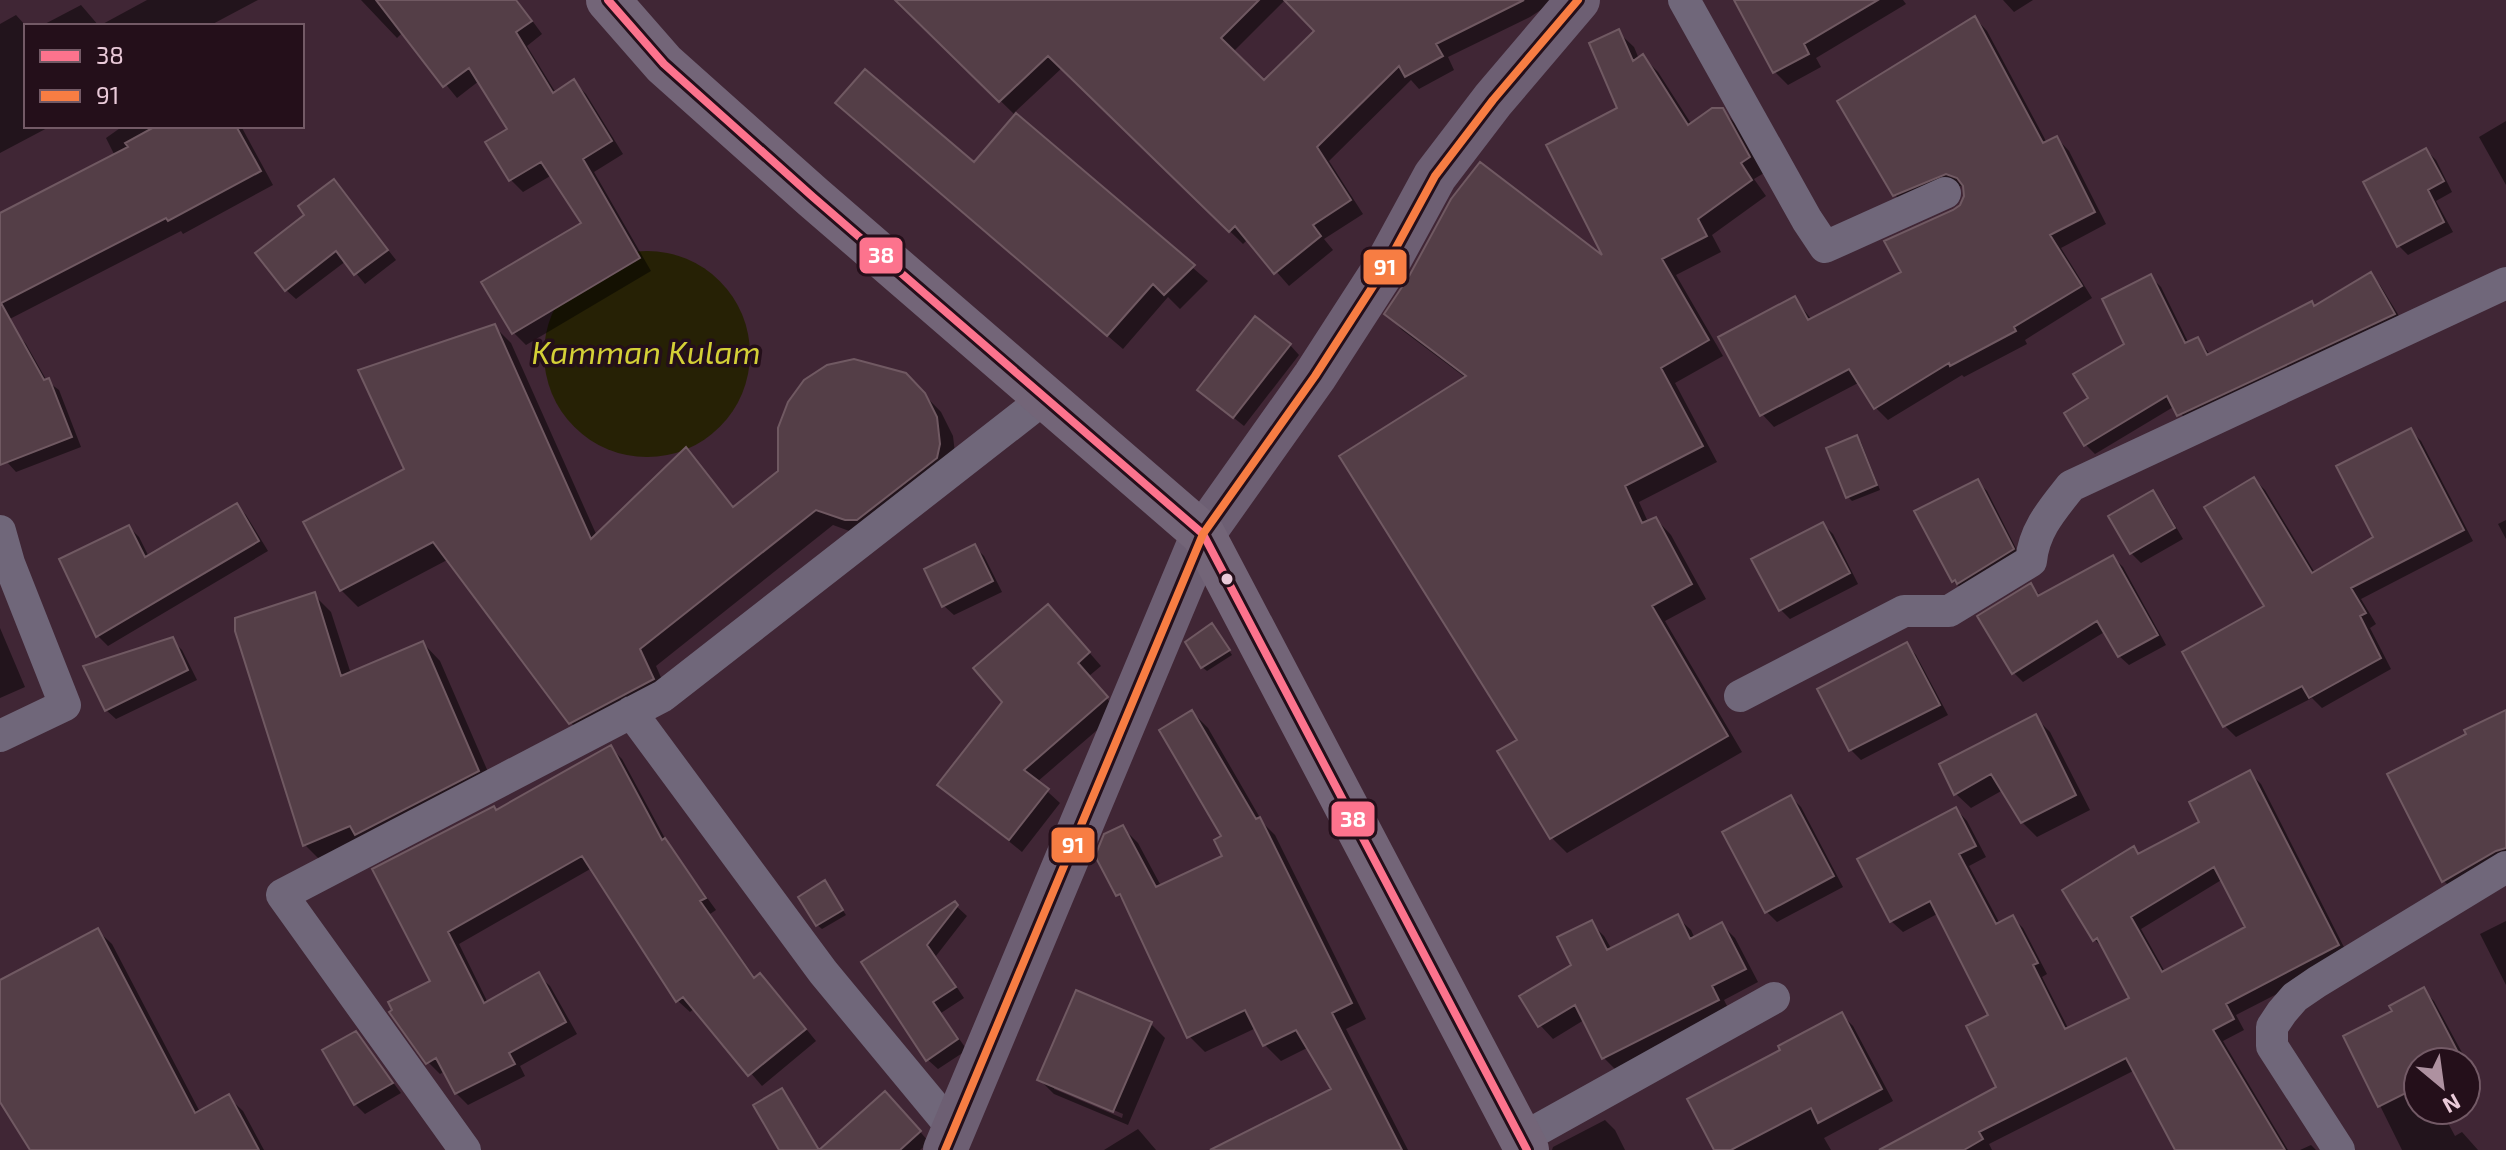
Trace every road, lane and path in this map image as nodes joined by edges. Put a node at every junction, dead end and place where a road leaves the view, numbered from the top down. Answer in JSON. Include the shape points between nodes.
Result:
{"nodes":[{"id":1,"x":608,"y":0,"type":"edge"},
{"id":2,"x":1578,"y":0,"type":"edge"},
{"id":3,"x":1684,"y":0,"type":"edge"},
{"id":4,"x":1945,"y":193,"type":"dead end"},
{"id":5,"x":2506,"y":283,"type":"edge"},
{"id":6,"x":1045,"y":398,"type":"junction"},
{"id":7,"x":0,"y":531,"type":"edge"},
{"id":8,"x":1203,"y":534,"type":"junction"},
{"id":9,"x":5,"y":565,"type":"edge"},
{"id":10,"x":1740,"y":696,"type":"dead end"},
{"id":11,"x":631,"y":712,"type":"junction"},
{"id":12,"x":0,"y":736,"type":"edge"},
{"id":13,"x":2506,"y":867,"type":"edge"},
{"id":14,"x":1774,"y":998,"type":"dead end"},
{"id":15,"x":949,"y":1140,"type":"edge"},
{"id":16,"x":1524,"y":1144,"type":"edge"},
{"id":17,"x":465,"y":1150,"type":"edge"},
{"id":18,"x":2339,"y":1150,"type":"edge"}],
"edges":[{"from":1,"to":6,"type":"main road","via":[[664,64]]},
{"from":2,"to":8,"type":"street","via":[[1435,176],[1386,266],[1315,376]]},
{"from":3,"to":4,"type":"street","via":[[1825,247]]},
{"from":5,"to":10,"type":"street","via":[[2071,486],[2045,518],[2031,561],[1949,611],[1904,611]]},
{"from":6,"to":8,"type":"main road"},
{"from":6,"to":11,"type":"street","via":[[663,696]]},
{"from":7,"to":9,"type":"street"},
{"from":8,"to":15,"type":"street"},
{"from":8,"to":16,"type":"main road"},
{"from":9,"to":12,"type":"street","via":[[65,705]]},
{"from":11,"to":15,"type":"street"},
{"from":11,"to":17,"type":"street","via":[[282,895]]},
{"from":13,"to":18,"type":"street","via":[[2295,997],[2272,1027],[2272,1046]]},
{"from":14,"to":16,"type":"street"}]}
